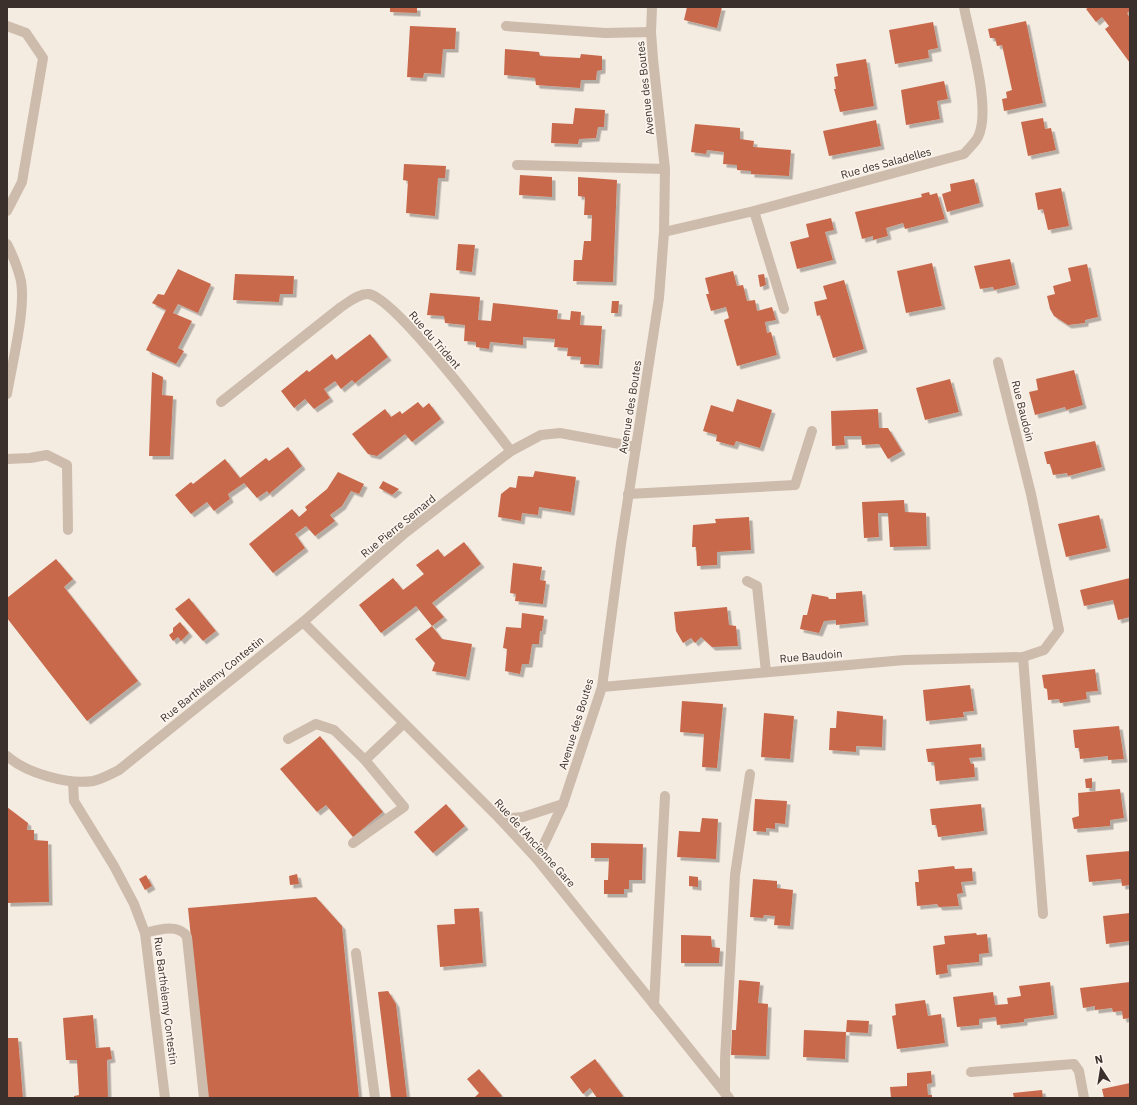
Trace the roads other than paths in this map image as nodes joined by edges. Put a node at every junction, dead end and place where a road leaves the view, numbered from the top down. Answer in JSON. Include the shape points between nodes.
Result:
{"nodes":[{"id":1,"x":652,"y":7,"type":"edge"},
{"id":2,"x":964,"y":7,"type":"edge"},
{"id":3,"x":7,"y":26,"type":"edge"},
{"id":4,"x":506,"y":26,"type":"dead end"},
{"id":5,"x":651,"y":32,"type":"junction"},
{"id":6,"x":517,"y":165,"type":"dead end"},
{"id":7,"x":665,"y":169,"type":"junction"},
{"id":8,"x":7,"y":211,"type":"edge"},
{"id":9,"x":754,"y":211,"type":"junction"},
{"id":10,"x":664,"y":232,"type":"junction"},
{"id":11,"x":7,"y":244,"type":"edge"},
{"id":12,"x":784,"y":309,"type":"dead end"},
{"id":13,"x":998,"y":362,"type":"dead end"},
{"id":14,"x":7,"y":394,"type":"edge"},
{"id":15,"x":221,"y":402,"type":"dead end"},
{"id":16,"x":812,"y":431,"type":"dead end"},
{"id":17,"x":636,"y":447,"type":"junction"},
{"id":18,"x":511,"y":451,"type":"junction"},
{"id":19,"x":7,"y":459,"type":"edge"},
{"id":20,"x":628,"y":494,"type":"junction"},
{"id":21,"x":68,"y":530,"type":"dead end"},
{"id":22,"x":747,"y":582,"type":"dead end"},
{"id":23,"x":302,"y":622,"type":"junction"},
{"id":24,"x":1023,"y":657,"type":"junction"},
{"id":25,"x":766,"y":672,"type":"junction"},
{"id":26,"x":602,"y":687,"type":"junction"},
{"id":27,"x":403,"y":724,"type":"junction"},
{"id":28,"x":288,"y":739,"type":"dead end"},
{"id":29,"x":7,"y":756,"type":"edge"},
{"id":30,"x":365,"y":760,"type":"junction"},
{"id":31,"x":750,"y":774,"type":"dead end"},
{"id":32,"x":72,"y":782,"type":"junction"},
{"id":33,"x":665,"y":796,"type":"dead end"},
{"id":34,"x":563,"y":804,"type":"junction"},
{"id":35,"x":500,"y":819,"type":"junction"},
{"id":36,"x":353,"y":843,"type":"dead end"},
{"id":37,"x":537,"y":859,"type":"junction"},
{"id":38,"x":1042,"y":914,"type":"dead end"},
{"id":39,"x":145,"y":934,"type":"junction"},
{"id":40,"x":356,"y":953,"type":"dead end"},
{"id":41,"x":654,"y":1005,"type":"junction"},
{"id":42,"x":971,"y":1072,"type":"dead end"},
{"id":43,"x":727,"y":1096,"type":"edge"},
{"id":44,"x":165,"y":1098,"type":"edge"},
{"id":45,"x":204,"y":1098,"type":"edge"},
{"id":46,"x":375,"y":1098,"type":"edge"},
{"id":47,"x":1084,"y":1098,"type":"edge"}],
"edges":[{"from":1,"to":5,"type":"street","name":"Avenue des Boutes"},
{"from":2,"to":9,"type":"street","name":"Rue des Saladelles","via":[[981,94],[983,118],[978,138],[964,154]]},
{"from":3,"to":8,"type":"street","via":[[26,33],[43,58],[22,182]]},
{"from":4,"to":5,"type":"street","via":[[606,33]]},
{"from":5,"to":7,"type":"street","name":"Avenue des Boutes"},
{"from":6,"to":7,"type":"street"},
{"from":7,"to":10,"type":"street","name":"Avenue des Boutes"},
{"from":9,"to":10,"type":"street","name":"Rue des Saladelles"},
{"from":9,"to":12,"type":"street"},
{"from":10,"to":17,"type":"street","name":"Avenue des Boutes","via":[[659,298]]},
{"from":11,"to":14,"type":"street","via":[[16,261],[21,282],[21,305]]},
{"from":13,"to":24,"type":"street","name":"Rue Baudoin","via":[[1031,494],[1059,630],[1044,650]]},
{"from":15,"to":18,"type":"street","name":"Rue du Trident","via":[[342,307],[359,296],[368,294],[385,304],[413,330]]},
{"from":16,"to":20,"type":"street","via":[[795,485]]},
{"from":17,"to":18,"type":"street","via":[[560,433],[541,435]]},
{"from":17,"to":20,"type":"street","name":"Avenue des Boutes"},
{"from":18,"to":23,"type":"street","name":"Rue Pierre Semard","via":[[405,534]]},
{"from":19,"to":21,"type":"street","via":[[47,455],[67,465]]},
{"from":20,"to":26,"type":"street","name":"Avenue des Boutes"},
{"from":22,"to":25,"type":"street","via":[[757,586]]},
{"from":23,"to":27,"type":"street","name":"Rue de l'Ancienne Gare"},
{"from":23,"to":32,"type":"street","name":"Rue Barthélemy Contestin","via":[[119,770],[94,781]]},
{"from":24,"to":25,"type":"street","name":"Rue Baudoin","via":[[904,660]]},
{"from":24,"to":38,"type":"street"},
{"from":25,"to":26,"type":"street","name":"Rue Baudoin"},
{"from":26,"to":34,"type":"street","name":"Avenue des Boutes"},
{"from":27,"to":30,"type":"street"},
{"from":27,"to":35,"type":"street","name":"Rue de l'Ancienne Gare"},
{"from":28,"to":30,"type":"street","via":[[316,724],[334,730]]},
{"from":29,"to":32,"type":"street","name":"Rue Barthélemy Contestin","via":[[35,772]]},
{"from":30,"to":36,"type":"street","via":[[404,807]]},
{"from":31,"to":43,"type":"street","via":[[735,875],[725,1060]]},
{"from":32,"to":39,"type":"street","name":"Rue Barthélemy Contestin","via":[[74,801],[114,866],[134,904]]},
{"from":33,"to":41,"type":"street"},
{"from":34,"to":35,"type":"street","via":[[529,815]]},
{"from":34,"to":37,"type":"street","name":"Avenue des Boutes"},
{"from":35,"to":37,"type":"street","name":"Rue de l'Ancienne Gare"},
{"from":37,"to":41,"type":"street","name":"Rue de l'Ancienne Gare"},
{"from":39,"to":44,"type":"street","name":"Rue Barthélemy Contestin"},
{"from":39,"to":45,"type":"street","via":[[162,929],[179,930],[187,936]]},
{"from":40,"to":46,"type":"street"},
{"from":41,"to":43,"type":"street","name":"Rue de l'Ancienne Gare"},
{"from":42,"to":47,"type":"street","via":[[1074,1064],[1079,1071]]}]}
